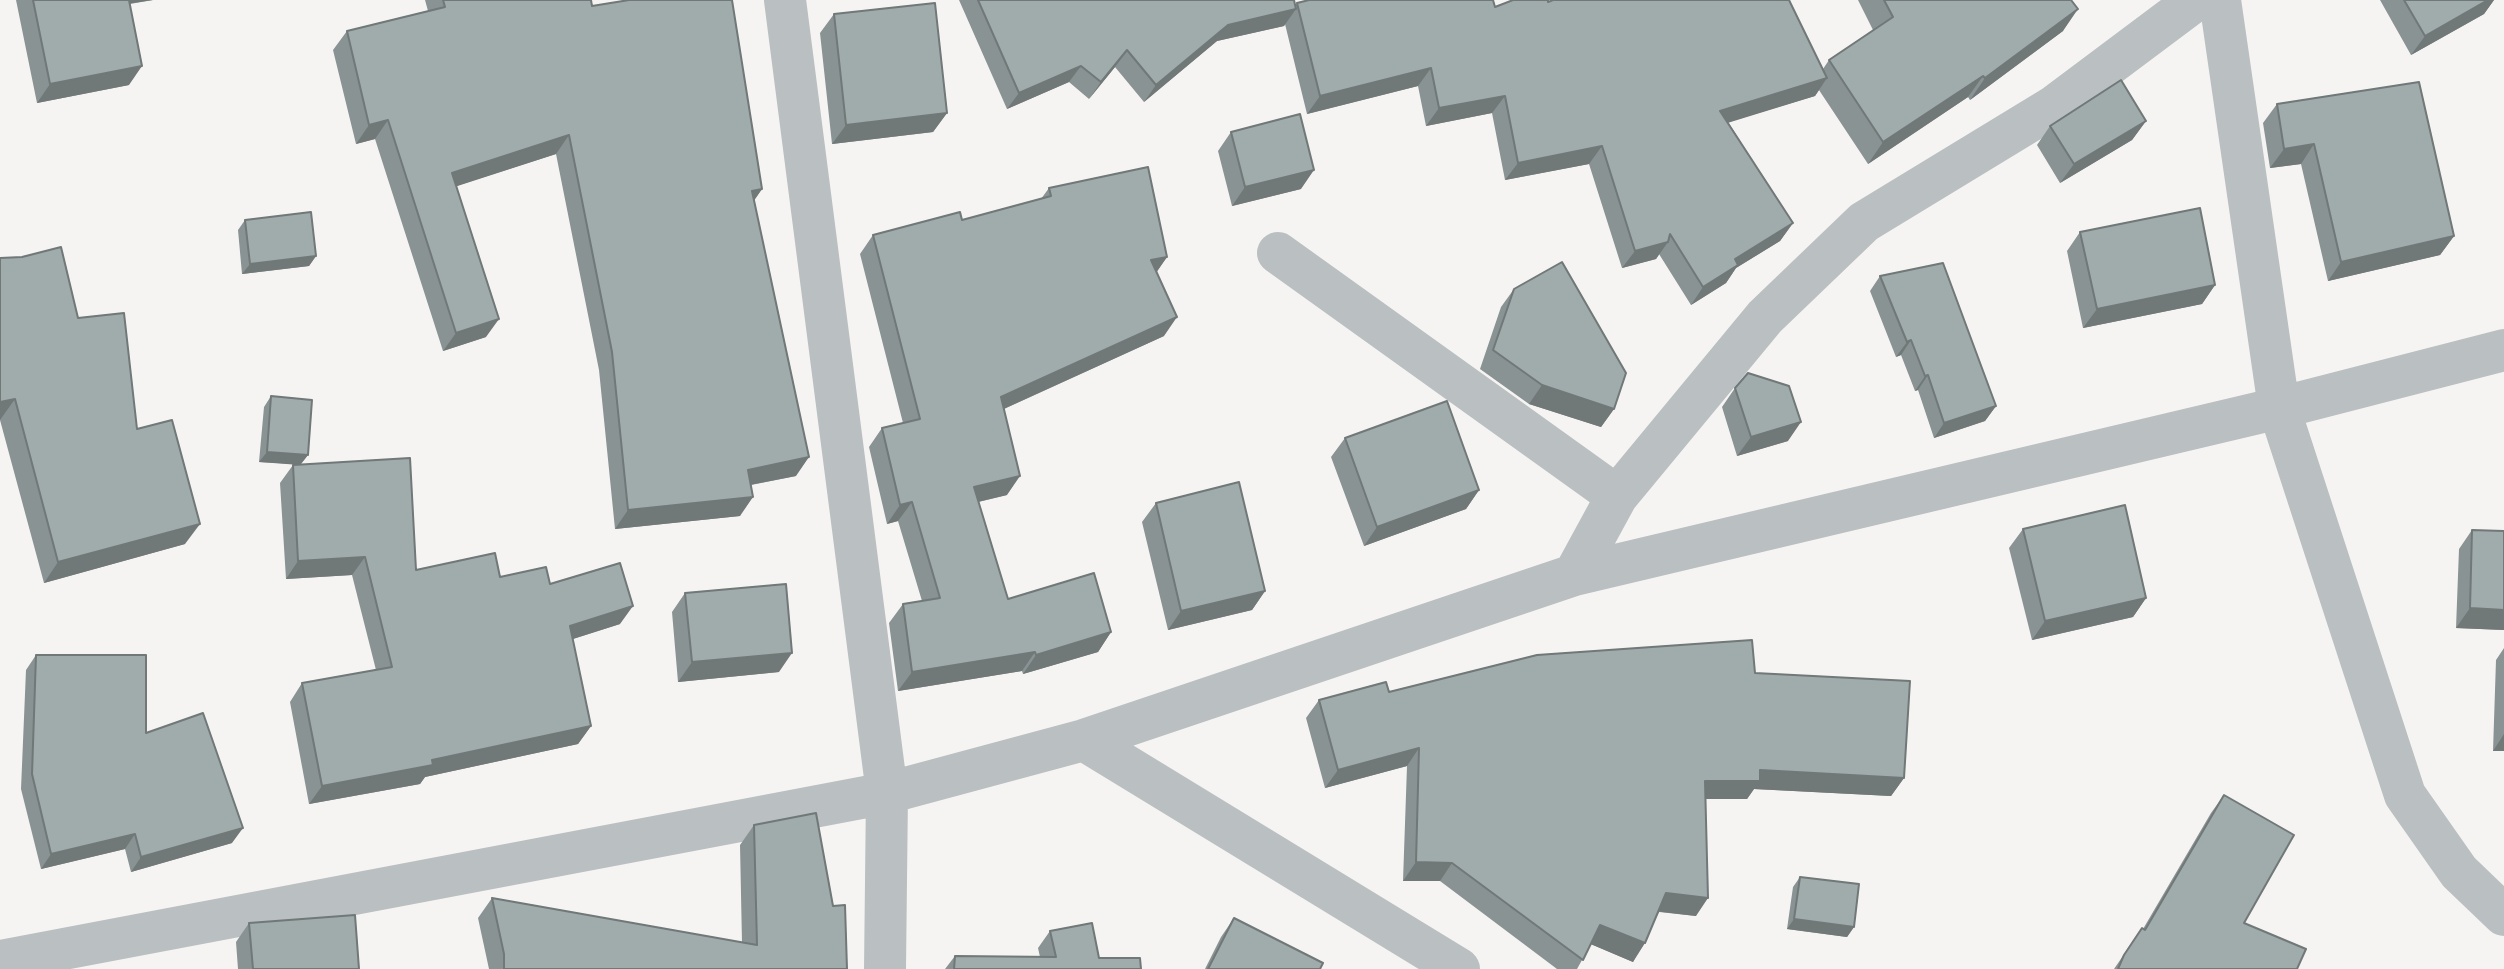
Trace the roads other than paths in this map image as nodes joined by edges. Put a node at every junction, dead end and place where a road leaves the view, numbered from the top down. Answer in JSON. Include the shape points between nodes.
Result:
{"nodes":[{"id":1,"x":785,"y":0,"type":"edge"},
{"id":2,"x":2196,"y":0,"type":"edge"},
{"id":3,"x":2220,"y":0,"type":"edge"},
{"id":4,"x":1278,"y":253,"type":"dead end"},
{"id":5,"x":2504,"y":350,"type":"edge"},
{"id":6,"x":2279,"y":408,"type":"junction"},
{"id":7,"x":1617,"y":496,"type":"junction"},
{"id":8,"x":1574,"y":575,"type":"junction"},
{"id":9,"x":1084,"y":740,"type":"junction"},
{"id":10,"x":887,"y":793,"type":"junction"},
{"id":11,"x":2504,"y":915,"type":"edge"},
{"id":12,"x":0,"y":961,"type":"edge"},
{"id":13,"x":885,"y":969,"type":"edge"},
{"id":14,"x":1459,"y":969,"type":"edge"}],
"edges":[{"from":1,"to":10,"type":"street"},
{"from":2,"to":7,"type":"street","via":[[2053,107],[1864,222],[1765,317]]},
{"from":3,"to":6,"type":"street"},
{"from":4,"to":7,"type":"street"},
{"from":5,"to":6,"type":"street"},
{"from":6,"to":8,"type":"street"},
{"from":6,"to":11,"type":"street","via":[[2405,795],[2459,872]]},
{"from":7,"to":8,"type":"street"},
{"from":8,"to":9,"type":"street"},
{"from":9,"to":10,"type":"street"},
{"from":9,"to":14,"type":"street"},
{"from":10,"to":12,"type":"street"},
{"from":10,"to":13,"type":"street"}]}
